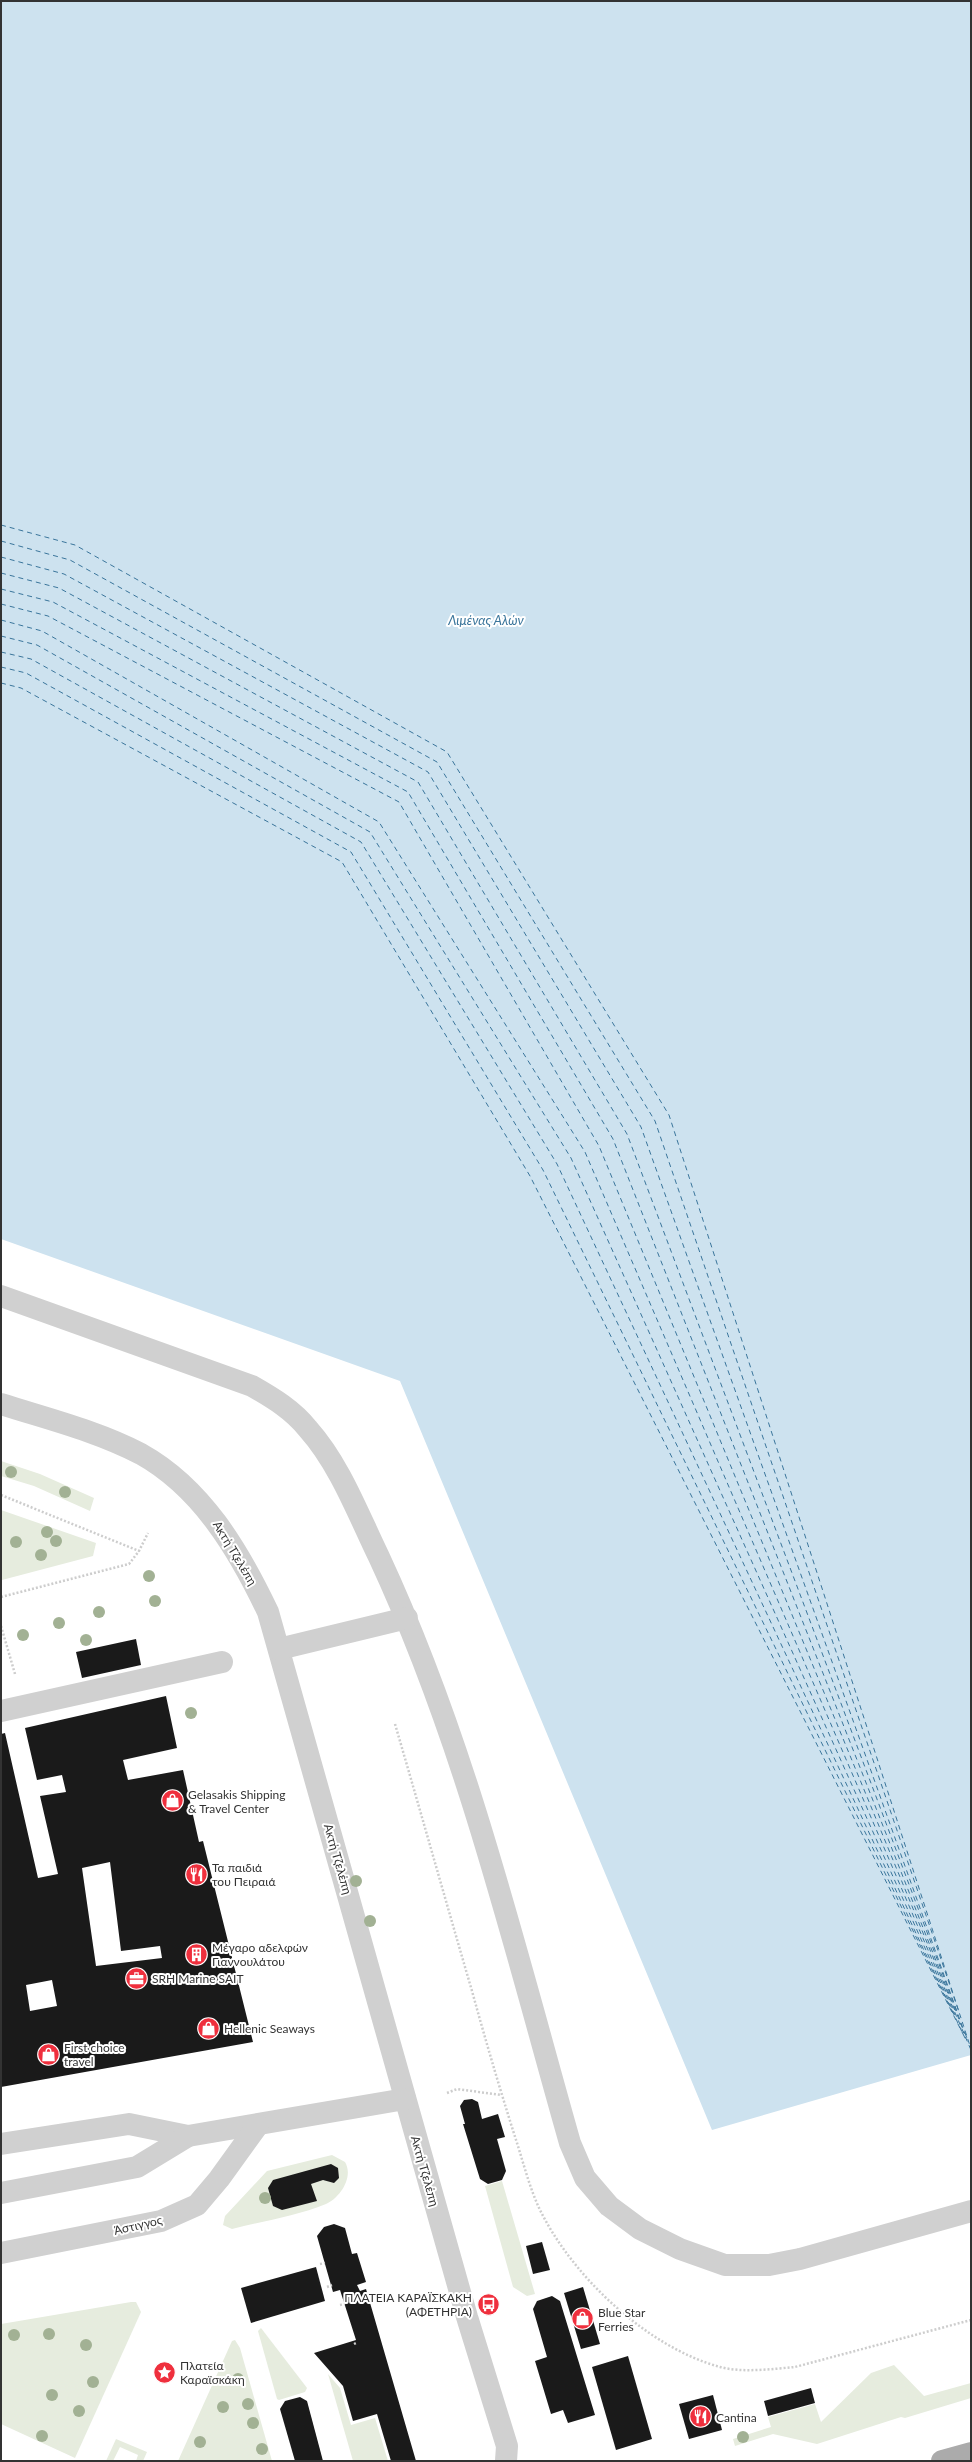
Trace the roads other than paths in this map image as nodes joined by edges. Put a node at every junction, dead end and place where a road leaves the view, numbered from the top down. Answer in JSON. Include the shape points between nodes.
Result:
{"nodes":[{"id":1,"x":1,"y":1296,"type":"edge"},
{"id":2,"x":1,"y":1404,"type":"edge"},
{"id":3,"x":407,"y":1618,"type":"junction"},
{"id":4,"x":279,"y":1649,"type":"junction"},
{"id":5,"x":222,"y":1662,"type":"dead end"},
{"id":6,"x":1,"y":1711,"type":"edge"},
{"id":7,"x":405,"y":2099,"type":"junction"},
{"id":8,"x":258,"y":2125,"type":"junction"},
{"id":9,"x":188,"y":2136,"type":"junction"},
{"id":10,"x":1,"y":2144,"type":"edge"},
{"id":11,"x":1,"y":2193,"type":"edge"},
{"id":12,"x":971,"y":2210,"type":"edge"},
{"id":13,"x":1,"y":2253,"type":"edge"},
{"id":14,"x":506,"y":2453,"type":"edge"},
{"id":15,"x":971,"y":2453,"type":"edge"},
{"id":16,"x":523,"y":2461,"type":"edge"},
{"id":17,"x":942,"y":2461,"type":"edge"}],
"edges":[{"from":1,"to":3,"type":"street","via":[[252,1386],[281,1403],[308,1428],[330,1459]]},
{"from":2,"to":4,"type":"street","name":"Ακτή Τζελέπη","via":[[90,1432],[141,1455],[181,1484],[211,1515],[249,1573],[268,1612]]},
{"from":3,"to":4,"type":"street"},
{"from":3,"to":12,"type":"street","via":[[459,1756],[570,2143],[585,2178],[609,2206],[640,2229],[680,2249],[725,2265],[769,2265]]},
{"from":4,"to":7,"type":"street","name":"Ακτή Τζελέπη"},
{"from":5,"to":6,"type":"street"},
{"from":7,"to":8,"type":"street"},
{"from":7,"to":14,"type":"street","name":"Ακτή Τζελέπη"},
{"from":8,"to":9,"type":"street"},
{"from":8,"to":13,"type":"street","name":"Άστιγγος","via":[[197,2205],[161,2221]]},
{"from":9,"to":10,"type":"street","via":[[129,2124]]},
{"from":9,"to":11,"type":"street","via":[[137,2167]]},
{"from":14,"to":16,"type":"street","name":"Ακτή Τζελέπη"},
{"from":15,"to":17,"type":"main road"}]}
